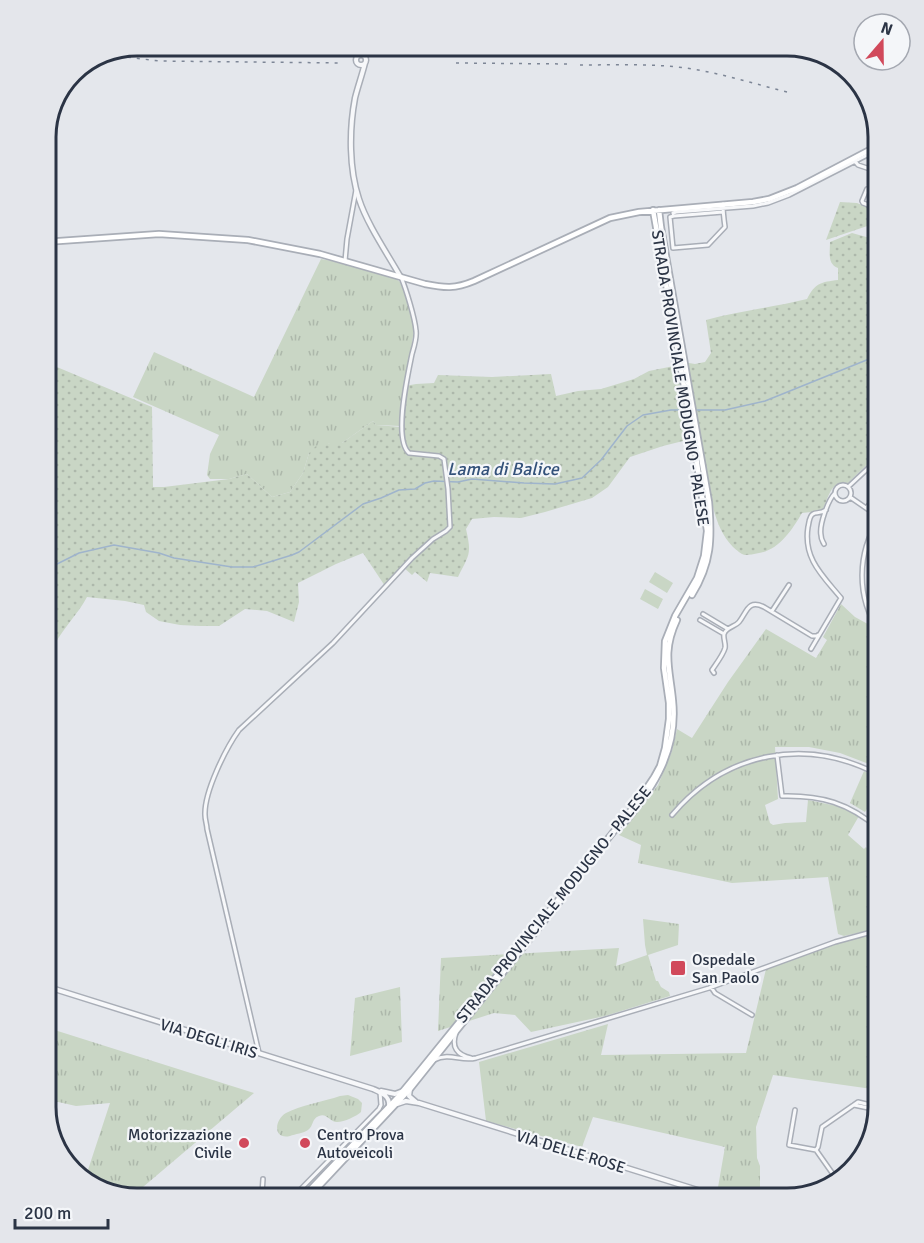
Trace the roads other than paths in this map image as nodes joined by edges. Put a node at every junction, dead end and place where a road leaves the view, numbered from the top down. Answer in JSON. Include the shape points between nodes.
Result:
{"nodes":[{"id":1,"x":349,"y":56,"type":"edge"},
{"id":2,"x":359,"y":56,"type":"edge"},
{"id":3,"x":363,"y":56,"type":"edge"},
{"id":4,"x":357,"y":63,"type":"junction"},
{"id":5,"x":365,"y":63,"type":"junction"},
{"id":6,"x":361,"y":75,"type":"junction"},
{"id":7,"x":868,"y":152,"type":"edge"},
{"id":8,"x":854,"y":160,"type":"junction"},
{"id":9,"x":868,"y":168,"type":"edge"},
{"id":10,"x":810,"y":180,"type":"junction"},
{"id":11,"x":819,"y":180,"type":"junction"},
{"id":12,"x":868,"y":189,"type":"edge"},
{"id":13,"x":356,"y":190,"type":"junction"},
{"id":14,"x":797,"y":191,"type":"junction"},
{"id":15,"x":787,"y":192,"type":"junction"},
{"id":16,"x":868,"y":205,"type":"edge"},
{"id":17,"x":723,"y":208,"type":"junction"},
{"id":18,"x":656,"y":210,"type":"junction"},
{"id":19,"x":56,"y":241,"type":"edge"},
{"id":20,"x":345,"y":261,"type":"junction"},
{"id":21,"x":400,"y":276,"type":"junction"},
{"id":22,"x":697,"y":443,"type":"junction"},
{"id":23,"x":868,"y":469,"type":"edge"},
{"id":24,"x":849,"y":487,"type":"junction"},
{"id":25,"x":835,"y":493,"type":"junction"},
{"id":26,"x":850,"y":497,"type":"junction"},
{"id":27,"x":866,"y":508,"type":"edge"},
{"id":28,"x":826,"y":510,"type":"junction"},
{"id":29,"x":868,"y":542,"type":"edge"},
{"id":30,"x":824,"y":544,"type":"dead end"},
{"id":31,"x":789,"y":585,"type":"dead end"},
{"id":32,"x":868,"y":606,"type":"edge"},
{"id":33,"x":772,"y":612,"type":"junction"},
{"id":34,"x":703,"y":614,"type":"dead end"},
{"id":35,"x":700,"y":620,"type":"dead end"},
{"id":36,"x":728,"y":629,"type":"junction"},
{"id":37,"x":724,"y":634,"type":"junction"},
{"id":38,"x":820,"y":634,"type":"junction"},
{"id":39,"x":811,"y":649,"type":"dead end"},
{"id":40,"x":714,"y":673,"type":"dead end"},
{"id":41,"x":777,"y":755,"type":"junction"},
{"id":42,"x":868,"y":770,"type":"edge"},
{"id":43,"x":672,"y":815,"type":"dead end"},
{"id":44,"x":868,"y":819,"type":"edge"},
{"id":45,"x":868,"y":933,"type":"edge"},
{"id":46,"x":711,"y":987,"type":"junction"},
{"id":47,"x":56,"y":989,"type":"edge"},
{"id":48,"x":752,"y":1015,"type":"dead end"},
{"id":49,"x":462,"y":1023,"type":"junction"},
{"id":50,"x":258,"y":1053,"type":"junction"},
{"id":51,"x":476,"y":1058,"type":"junction"},
{"id":52,"x":433,"y":1060,"type":"junction"},
{"id":53,"x":373,"y":1089,"type":"junction"},
{"id":54,"x":410,"y":1089,"type":"junction"},
{"id":55,"x":404,"y":1090,"type":"junction"},
{"id":56,"x":380,"y":1092,"type":"junction"},
{"id":57,"x":419,"y":1103,"type":"junction"},
{"id":58,"x":396,"y":1104,"type":"junction"},
{"id":59,"x":854,"y":1105,"type":"junction"},
{"id":60,"x":868,"y":1105,"type":"edge"},
{"id":61,"x":389,"y":1106,"type":"junction"},
{"id":62,"x":868,"y":1107,"type":"edge"},
{"id":63,"x":795,"y":1110,"type":"dead end"},
{"id":64,"x":816,"y":1150,"type":"junction"},
{"id":65,"x":833,"y":1174,"type":"edge"},
{"id":66,"x":263,"y":1179,"type":"dead end"},
{"id":67,"x":262,"y":1187,"type":"edge"},
{"id":68,"x":302,"y":1187,"type":"edge"},
{"id":69,"x":312,"y":1187,"type":"edge"},
{"id":70,"x":318,"y":1187,"type":"edge"},
{"id":71,"x":691,"y":1188,"type":"edge"}],
"edges":[{"from":1,"to":4,"type":"street"},
{"from":2,"to":4,"type":"street"},
{"from":3,"to":5,"type":"street"},
{"from":4,"to":5,"type":"street"},
{"from":4,"to":6,"type":"street"},
{"from":5,"to":6,"type":"street"},
{"from":6,"to":13,"type":"street","via":[[352,134]]},
{"from":7,"to":8,"type":"main road"},
{"from":8,"to":9,"type":"street"},
{"from":8,"to":10,"type":"main road"},
{"from":8,"to":11,"type":"street"},
{"from":10,"to":11,"type":"street"},
{"from":10,"to":15,"type":"main road"},
{"from":11,"to":14,"type":"street"},
{"from":12,"to":16,"type":"street","via":[[862,201]]},
{"from":13,"to":20,"type":"street"},
{"from":13,"to":21,"type":"street"},
{"from":14,"to":15,"type":"street"},
{"from":14,"to":17,"type":"street","via":[[761,204]]},
{"from":15,"to":17,"type":"main road"},
{"from":17,"to":17,"type":"street","via":[[674,213],[670,217],[673,248],[708,245],[725,227]]},
{"from":17,"to":18,"type":"main road"},
{"from":18,"to":21,"type":"main road","via":[[610,218],[460,287],[441,288]]},
{"from":18,"to":22,"type":"main road","name":"STRADA PROVINCIALE MODUGNO - PALESE"},
{"from":19,"to":20,"type":"main road","via":[[159,234],[248,240]]},
{"from":20,"to":21,"type":"main road"},
{"from":21,"to":50,"type":"street","via":[[416,332],[402,415],[403,446],[411,454],[444,459],[448,530],[412,558],[333,643],[240,730],[225,753],[205,809]]},
{"from":22,"to":49,"type":"main road","name":"STRADA PROVINCIALE MODUGNO - PALESE","via":[[709,502],[711,543],[706,567],[669,640],[674,719],[663,765],[640,804]]},
{"from":22,"to":55,"type":"main road","name":"STRADA PROVINCIALE MODUGNO - PALESE","via":[[706,544],[697,579],[665,641],[669,719],[660,766],[622,821]]},
{"from":23,"to":24,"type":"street"},
{"from":24,"to":25,"type":"street","via":[[838,486]]},
{"from":24,"to":26,"type":"street"},
{"from":25,"to":26,"type":"street","via":[[840,500]]},
{"from":25,"to":28,"type":"street"},
{"from":26,"to":27,"type":"street"},
{"from":28,"to":30,"type":"street","via":[[820,531]]},
{"from":28,"to":38,"type":"street","via":[[811,516],[811,557],[841,598]]},
{"from":29,"to":32,"type":"street","via":[[862,569]]},
{"from":31,"to":33,"type":"street"},
{"from":33,"to":36,"type":"street","via":[[753,605],[738,624]]},
{"from":33,"to":38,"type":"street","via":[[812,636]]},
{"from":34,"to":36,"type":"street"},
{"from":35,"to":37,"type":"street"},
{"from":36,"to":37,"type":"street"},
{"from":37,"to":40,"type":"street","via":[[725,648],[712,670]]},
{"from":38,"to":39,"type":"street"},
{"from":41,"to":42,"type":"street","via":[[831,756]]},
{"from":41,"to":43,"type":"street","via":[[747,762],[715,777]]},
{"from":41,"to":44,"type":"street","via":[[782,796],[810,796],[840,803]]},
{"from":45,"to":46,"type":"street"},
{"from":46,"to":48,"type":"street"},
{"from":46,"to":51,"type":"street"},
{"from":47,"to":50,"type":"street","name":"VIA DEGLI IRIS"},
{"from":49,"to":51,"type":"street","via":[[455,1036],[456,1050]]},
{"from":49,"to":52,"type":"main road","name":"STRADA PROVINCIALE MODUGNO - PALESE"},
{"from":50,"to":53,"type":"street","name":"VIA DEGLI IRIS"},
{"from":51,"to":52,"type":"street","via":[[447,1056]]},
{"from":52,"to":54,"type":"main road","name":"STRADA PROVINCIALE MODUGNO - PALESE"},
{"from":53,"to":55,"type":"street","via":[[395,1094]]},
{"from":53,"to":56,"type":"street"},
{"from":54,"to":57,"type":"street","via":[[409,1096]]},
{"from":54,"to":58,"type":"main road","name":"STRADA PROVINCIALE MODUGNO - PALESE"},
{"from":55,"to":61,"type":"main road","name":"STRADA PROVINCIALE MODUGNO - PALESE"},
{"from":56,"to":61,"type":"street","via":[[389,1100]]},
{"from":56,"to":68,"type":"street","via":[[379,1109]]},
{"from":57,"to":58,"type":"street","name":"VIA DELLE ROSE"},
{"from":57,"to":71,"type":"street","name":"VIA DELLE ROSE"},
{"from":58,"to":70,"type":"main road","name":"STRADA PROVINCIALE MODUGNO - PALESE"},
{"from":59,"to":60,"type":"street"},
{"from":59,"to":62,"type":"street"},
{"from":59,"to":64,"type":"street","via":[[822,1127]]},
{"from":61,"to":69,"type":"main road","name":"STRADA PROVINCIALE MODUGNO - PALESE"},
{"from":63,"to":64,"type":"street","via":[[789,1145]]},
{"from":64,"to":65,"type":"street"},
{"from":66,"to":67,"type":"street"}]}
